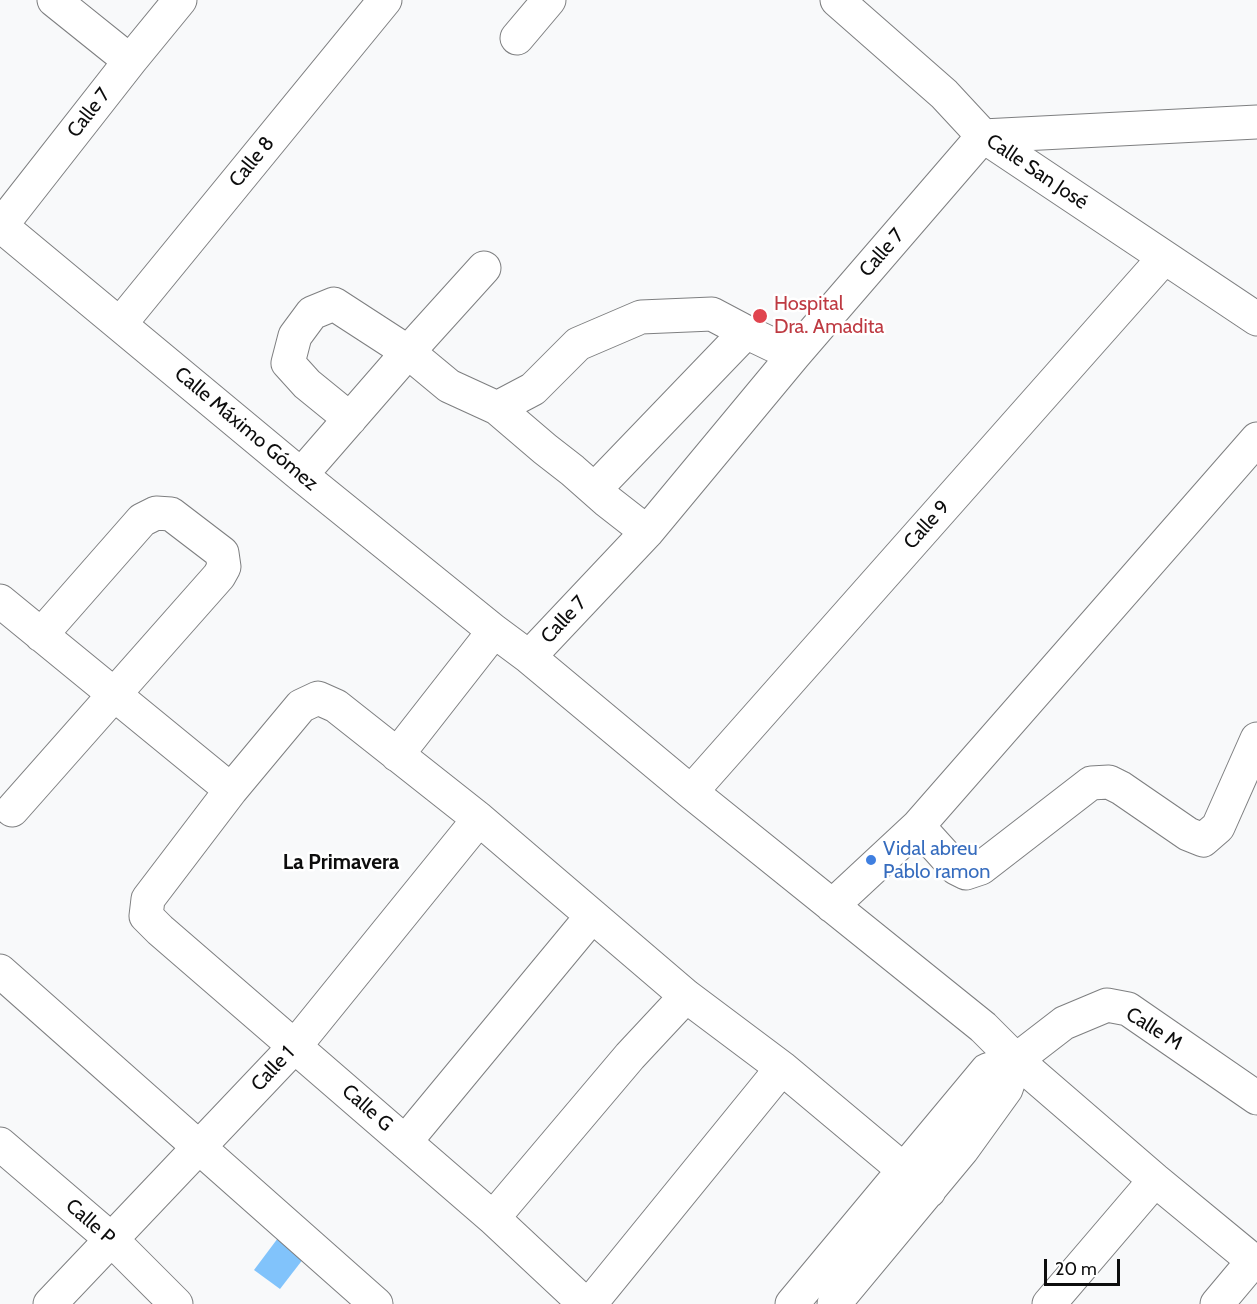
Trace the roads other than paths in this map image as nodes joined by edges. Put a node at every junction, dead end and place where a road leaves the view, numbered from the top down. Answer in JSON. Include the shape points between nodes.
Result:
{"nodes":[{"id":1,"x":54,"y":0,"type":"edge"},
{"id":2,"x":180,"y":0,"type":"edge"},
{"id":3,"x":385,"y":0,"type":"edge"},
{"id":4,"x":549,"y":0,"type":"edge"},
{"id":5,"x":837,"y":0,"type":"edge"},
{"id":6,"x":517,"y":38,"type":"dead end"},
{"id":7,"x":130,"y":60,"type":"junction"},
{"id":8,"x":1257,"y":122,"type":"edge"},
{"id":9,"x":983,"y":136,"type":"junction"},
{"id":10,"x":0,"y":226,"type":"edge"},
{"id":11,"x":1164,"y":258,"type":"junction"},
{"id":12,"x":484,"y":268,"type":"dead end"},
{"id":13,"x":1257,"y":319,"type":"edge"},
{"id":14,"x":120,"y":324,"type":"junction"},
{"id":15,"x":746,"y":332,"type":"junction"},
{"id":16,"x":408,"y":352,"type":"junction"},
{"id":17,"x":794,"y":355,"type":"junction"},
{"id":18,"x":497,"y":408,"type":"junction"},
{"id":19,"x":350,"y":419,"type":"junction"},
{"id":20,"x":1257,"y":439,"type":"edge"},
{"id":21,"x":302,"y":475,"type":"junction"},
{"id":22,"x":595,"y":489,"type":"junction"},
{"id":23,"x":647,"y":532,"type":"junction"},
{"id":24,"x":0,"y":601,"type":"edge"},
{"id":25,"x":494,"y":631,"type":"junction"},
{"id":26,"x":41,"y":635,"type":"junction"},
{"id":27,"x":529,"y":657,"type":"junction"},
{"id":28,"x":114,"y":694,"type":"junction"},
{"id":29,"x":1257,"y":739,"type":"edge"},
{"id":30,"x":397,"y":755,"type":"junction"},
{"id":31,"x":231,"y":790,"type":"junction"},
{"id":32,"x":691,"y":792,"type":"junction"},
{"id":33,"x":12,"y":810,"type":"dead end"},
{"id":34,"x":479,"y":819,"type":"junction"},
{"id":35,"x":918,"y":826,"type":"junction"},
{"id":36,"x":832,"y":906,"type":"junction"},
{"id":37,"x":592,"y":916,"type":"junction"},
{"id":38,"x":0,"y":971,"type":"edge"},
{"id":39,"x":686,"y":996,"type":"junction"},
{"id":40,"x":295,"y":1046,"type":"junction"},
{"id":41,"x":1016,"y":1060,"type":"junction"},
{"id":42,"x":782,"y":1068,"type":"junction"},
{"id":43,"x":1257,"y":1098,"type":"edge"},
{"id":44,"x":405,"y":1142,"type":"junction"},
{"id":45,"x":0,"y":1144,"type":"edge"},
{"id":46,"x":198,"y":1147,"type":"junction"},
{"id":47,"x":904,"y":1171,"type":"junction"},
{"id":48,"x":1155,"y":1180,"type":"junction"},
{"id":49,"x":929,"y":1191,"type":"junction"},
{"id":50,"x":493,"y":1218,"type":"junction"},
{"id":51,"x":111,"y":1239,"type":"junction"},
{"id":52,"x":1255,"y":1262,"type":"edge"},
{"id":53,"x":50,"y":1304,"type":"edge"},
{"id":54,"x":176,"y":1304,"type":"edge"},
{"id":55,"x":376,"y":1304,"type":"edge"},
{"id":56,"x":585,"y":1304,"type":"edge"},
{"id":57,"x":590,"y":1304,"type":"edge"},
{"id":58,"x":792,"y":1304,"type":"edge"},
{"id":59,"x":834,"y":1304,"type":"edge"},
{"id":60,"x":1049,"y":1304,"type":"edge"},
{"id":61,"x":1217,"y":1304,"type":"edge"}],
"edges":[{"from":1,"to":7,"type":"street"},
{"from":2,"to":7,"type":"street","name":"Calle 7"},
{"from":3,"to":14,"type":"street","name":"Calle 8"},
{"from":4,"to":6,"type":"street"},
{"from":5,"to":9,"type":"street","name":"Calle San José","via":[[944,94]]},
{"from":7,"to":10,"type":"street","name":"Calle 7"},
{"from":8,"to":9,"type":"street"},
{"from":9,"to":11,"type":"street","name":"Calle San José"},
{"from":9,"to":17,"type":"street","name":"Calle 7"},
{"from":10,"to":14,"type":"street","name":"Calle Máximo Gómez"},
{"from":11,"to":13,"type":"street","name":"Calle San José"},
{"from":11,"to":32,"type":"street","name":"Calle 9"},
{"from":12,"to":16,"type":"street"},
{"from":14,"to":21,"type":"street","name":"Calle Máximo Gómez"},
{"from":15,"to":17,"type":"street"},
{"from":15,"to":18,"type":"street","via":[[712,314],[640,317],[578,344],[533,389]]},
{"from":15,"to":22,"type":"street"},
{"from":16,"to":18,"type":"street","via":[[449,386]]},
{"from":16,"to":19,"type":"street"},
{"from":16,"to":19,"type":"street","via":[[334,304],[312,314],[295,336],[288,363]]},
{"from":17,"to":23,"type":"street","name":"Calle 7"},
{"from":18,"to":22,"type":"street"},
{"from":19,"to":21,"type":"street"},
{"from":20,"to":35,"type":"street"},
{"from":21,"to":25,"type":"street","name":"Calle Máximo Gómez"},
{"from":22,"to":23,"type":"street"},
{"from":23,"to":27,"type":"street","name":"Calle 7"},
{"from":24,"to":26,"type":"street"},
{"from":25,"to":27,"type":"street","name":"Calle Máximo Gómez"},
{"from":25,"to":30,"type":"street"},
{"from":26,"to":28,"type":"street"},
{"from":26,"to":28,"type":"street","via":[[142,520],[156,513],[171,514],[222,553],[224,567],[219,576]]},
{"from":27,"to":32,"type":"street","name":"Calle Máximo Gómez"},
{"from":28,"to":31,"type":"street"},
{"from":28,"to":33,"type":"street"},
{"from":29,"to":35,"type":"street","via":[[1218,827],[1203,840],[1109,782],[1091,783],[981,868],[966,873],[956,868]]},
{"from":30,"to":31,"type":"street","via":[[336,706],[318,698],[301,706]]},
{"from":30,"to":34,"type":"street"},
{"from":31,"to":40,"type":"street","name":"Calle G","via":[[148,899],[146,916]]},
{"from":32,"to":36,"type":"street","name":"Calle Máximo Gómez"},
{"from":34,"to":37,"type":"street"},
{"from":34,"to":40,"type":"street","name":"Calle 1"},
{"from":35,"to":36,"type":"street"},
{"from":36,"to":41,"type":"street","name":"Calle Máximo Gómez","via":[[983,1027]]},
{"from":37,"to":39,"type":"street"},
{"from":37,"to":44,"type":"street"},
{"from":38,"to":46,"type":"street"},
{"from":39,"to":42,"type":"street"},
{"from":39,"to":50,"type":"street"},
{"from":40,"to":44,"type":"street","name":"Calle G"},
{"from":40,"to":46,"type":"street","name":"Calle 1"},
{"from":41,"to":43,"type":"street","name":"Calle M","via":[[1064,1023],[1107,1005],[1128,1010]]},
{"from":41,"to":47,"type":"street","via":[[987,1070]]},
{"from":41,"to":48,"type":"street","name":"Calle Máximo Gómez"},
{"from":41,"to":49,"type":"street","via":[[1006,1089]]},
{"from":42,"to":47,"type":"street"},
{"from":42,"to":57,"type":"street"},
{"from":44,"to":50,"type":"street","name":"Calle G"},
{"from":45,"to":51,"type":"street","name":"Calle P"},
{"from":46,"to":51,"type":"street","name":"Calle 1"},
{"from":46,"to":55,"type":"street"},
{"from":47,"to":49,"type":"street"},
{"from":47,"to":58,"type":"street"},
{"from":48,"to":52,"type":"street","name":"Calle Máximo Gómez"},
{"from":48,"to":60,"type":"street"},
{"from":49,"to":59,"type":"street"},
{"from":50,"to":56,"type":"street","name":"Calle G"},
{"from":51,"to":53,"type":"street","name":"Calle 1"},
{"from":51,"to":54,"type":"street","name":"Calle P"},
{"from":52,"to":61,"type":"street"}]}
